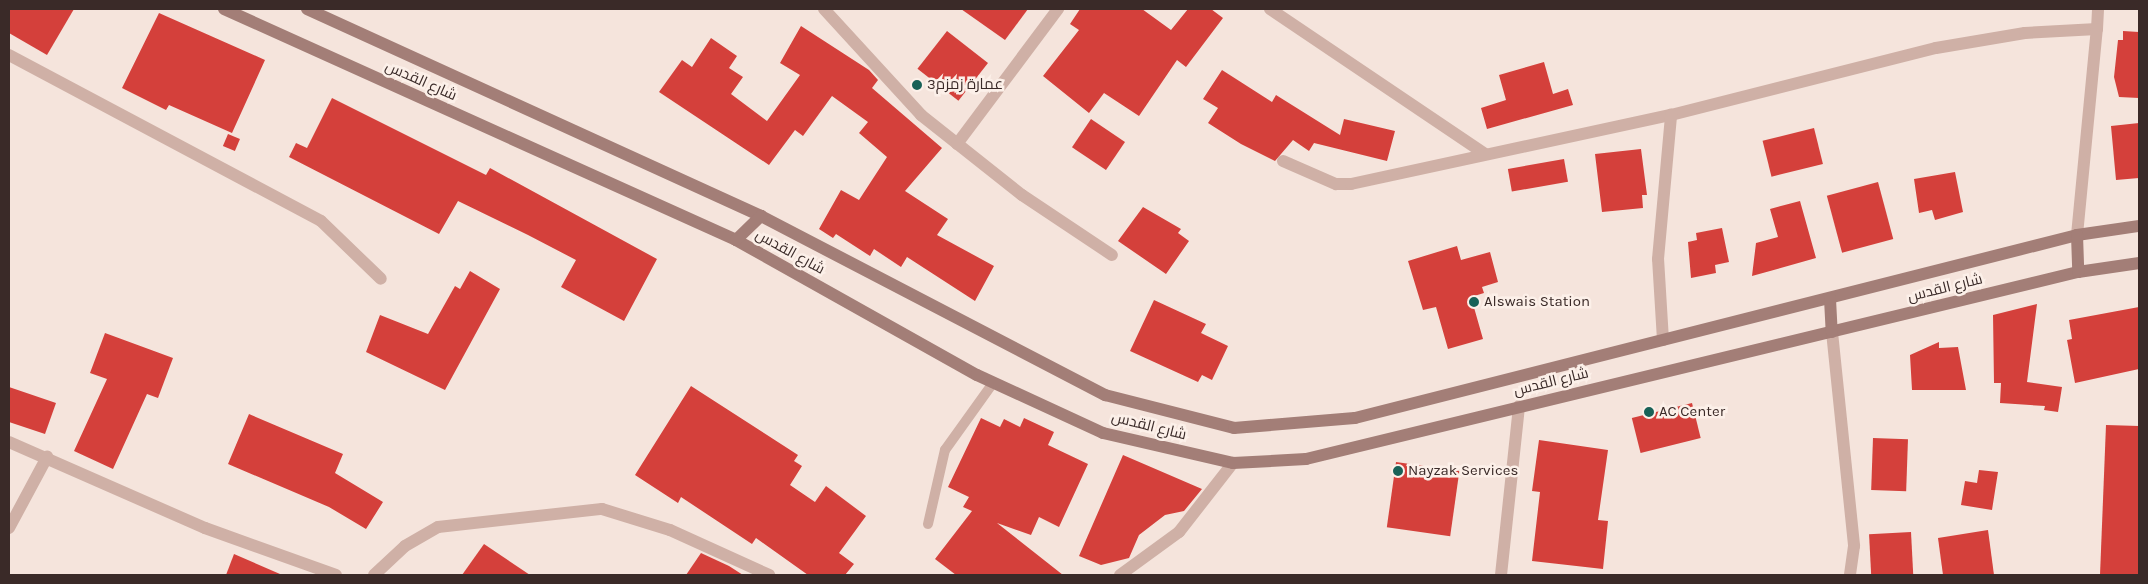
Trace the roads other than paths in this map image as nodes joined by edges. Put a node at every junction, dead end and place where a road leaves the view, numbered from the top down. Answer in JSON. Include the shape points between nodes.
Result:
{"nodes":[{"id":1,"x":224,"y":9,"type":"edge"},
{"id":2,"x":307,"y":9,"type":"edge"},
{"id":3,"x":824,"y":9,"type":"edge"},
{"id":4,"x":1058,"y":9,"type":"edge"},
{"id":5,"x":1270,"y":9,"type":"edge"},
{"id":6,"x":2098,"y":9,"type":"edge"},
{"id":7,"x":2097,"y":29,"type":"junction"},
{"id":8,"x":9,"y":55,"type":"edge"},
{"id":9,"x":1671,"y":115,"type":"junction"},
{"id":10,"x":957,"y":144,"type":"junction"},
{"id":11,"x":1485,"y":154,"type":"junction"},
{"id":12,"x":1283,"y":161,"type":"dead end"},
{"id":13,"x":760,"y":216,"type":"junction"},
{"id":14,"x":2139,"y":226,"type":"edge"},
{"id":15,"x":2076,"y":234,"type":"junction"},
{"id":16,"x":736,"y":240,"type":"junction"},
{"id":17,"x":1112,"y":255,"type":"dead end"},
{"id":18,"x":2139,"y":263,"type":"edge"},
{"id":19,"x":2078,"y":272,"type":"junction"},
{"id":20,"x":381,"y":279,"type":"dead end"},
{"id":21,"x":1830,"y":299,"type":"junction"},
{"id":22,"x":1832,"y":332,"type":"junction"},
{"id":23,"x":1663,"y":340,"type":"junction"},
{"id":24,"x":994,"y":383,"type":"junction"},
{"id":25,"x":1519,"y":406,"type":"junction"},
{"id":26,"x":9,"y":442,"type":"edge"},
{"id":27,"x":46,"y":457,"type":"junction"},
{"id":28,"x":1233,"y":463,"type":"junction"},
{"id":29,"x":928,"y":524,"type":"dead end"},
{"id":30,"x":9,"y":528,"type":"edge"},
{"id":31,"x":336,"y":575,"type":"edge"},
{"id":32,"x":374,"y":575,"type":"edge"},
{"id":33,"x":769,"y":575,"type":"edge"},
{"id":34,"x":1120,"y":575,"type":"edge"},
{"id":35,"x":1501,"y":575,"type":"edge"},
{"id":36,"x":1850,"y":575,"type":"edge"}],
"edges":[{"from":1,"to":16,"type":"main road","name":"شارع القدس"},
{"from":2,"to":13,"type":"main road","name":"شارع القدس"},
{"from":3,"to":10,"type":"street","via":[[921,115]]},
{"from":4,"to":10,"type":"street"},
{"from":5,"to":11,"type":"street"},
{"from":6,"to":7,"type":"street"},
{"from":7,"to":9,"type":"street","via":[[2024,33],[1936,48]]},
{"from":7,"to":15,"type":"street"},
{"from":8,"to":20,"type":"street","via":[[321,221]]},
{"from":9,"to":11,"type":"street"},
{"from":9,"to":23,"type":"street","via":[[1658,259]]},
{"from":10,"to":17,"type":"street","via":[[1022,195]]},
{"from":11,"to":12,"type":"street","via":[[1351,184],[1336,184]]},
{"from":13,"to":16,"type":"main road"},
{"from":13,"to":23,"type":"main road","name":"شارع القدس","via":[[1105,395],[1234,428],[1355,418]]},
{"from":14,"to":15,"type":"main road","name":"شارع القدس"},
{"from":15,"to":19,"type":"main road"},
{"from":15,"to":21,"type":"main road","name":"شارع القدس"},
{"from":16,"to":24,"type":"main road","name":"شارع القدس"},
{"from":18,"to":19,"type":"main road","name":"شارع القدس"},
{"from":19,"to":22,"type":"main road","name":"شارع القدس"},
{"from":21,"to":22,"type":"main road"},
{"from":21,"to":23,"type":"main road","name":"شارع القدس"},
{"from":22,"to":25,"type":"main road","name":"شارع القدس"},
{"from":22,"to":36,"type":"street","via":[[1854,546]]},
{"from":24,"to":28,"type":"main road","name":"شارع القدس","via":[[1104,433]]},
{"from":24,"to":29,"type":"lane","via":[[945,450]]},
{"from":25,"to":28,"type":"main road","name":"شارع القدس","via":[[1306,459]]},
{"from":25,"to":35,"type":"street"},
{"from":26,"to":27,"type":"street"},
{"from":27,"to":30,"type":"street"},
{"from":27,"to":31,"type":"street","via":[[204,528]]},
{"from":28,"to":34,"type":"street","via":[[1179,532]]},
{"from":32,"to":33,"type":"street","via":[[405,546],[438,527],[602,509],[670,530]]}]}
